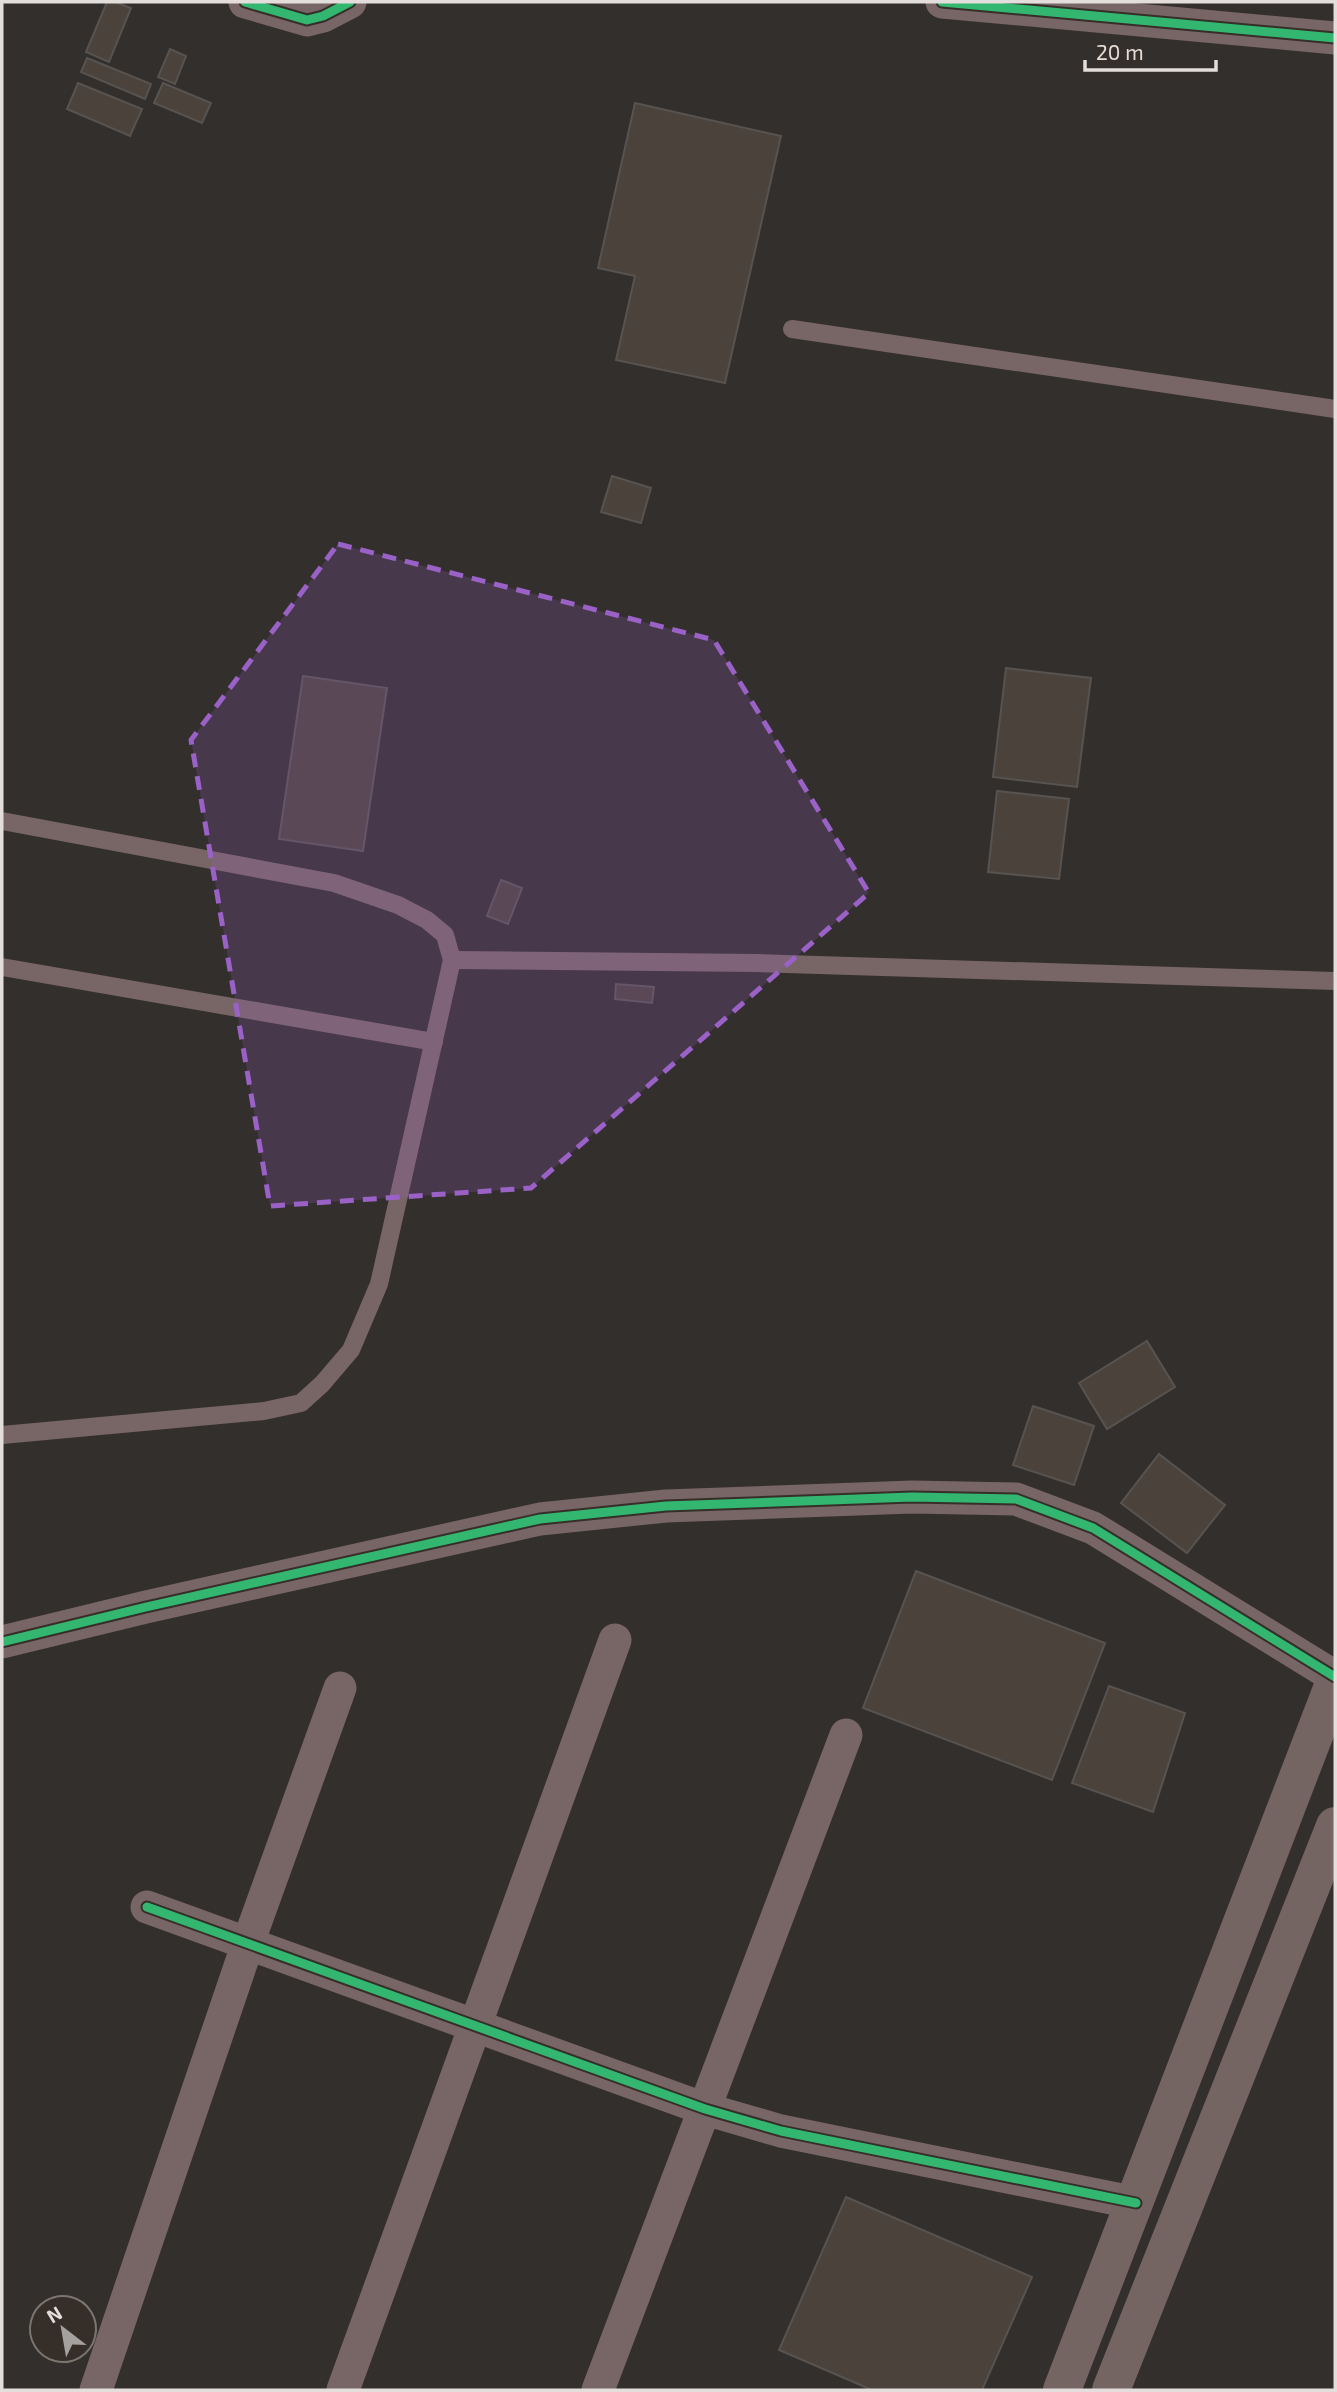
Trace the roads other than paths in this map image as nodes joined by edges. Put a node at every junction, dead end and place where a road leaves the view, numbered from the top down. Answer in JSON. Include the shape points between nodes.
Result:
{"nodes":[{"id":1,"x":245,"y":2,"type":"edge"},
{"id":2,"x":351,"y":2,"type":"edge"},
{"id":3,"x":942,"y":2,"type":"edge"},
{"id":4,"x":1335,"y":38,"type":"edge"},
{"id":5,"x":792,"y":330,"type":"dead end"},
{"id":6,"x":1335,"y":409,"type":"edge"},
{"id":7,"x":2,"y":821,"type":"edge"},
{"id":8,"x":453,"y":960,"type":"junction"},
{"id":9,"x":2,"y":967,"type":"edge"},
{"id":10,"x":1335,"y":981,"type":"edge"},
{"id":11,"x":434,"y":1042,"type":"junction"},
{"id":12,"x":2,"y":1435,"type":"edge"},
{"id":13,"x":615,"y":1640,"type":"dead end"},
{"id":14,"x":2,"y":1642,"type":"edge"},
{"id":15,"x":1335,"y":1679,"type":"edge"},
{"id":16,"x":340,"y":1688,"type":"dead end"},
{"id":17,"x":846,"y":1735,"type":"dead end"},
{"id":18,"x":1335,"y":1826,"type":"edge"},
{"id":19,"x":148,"y":1907,"type":"dead end"},
{"id":20,"x":248,"y":1943,"type":"junction"},
{"id":21,"x":475,"y":2025,"type":"junction"},
{"id":22,"x":705,"y":2109,"type":"junction"},
{"id":23,"x":1136,"y":2203,"type":"junction"},
{"id":24,"x":96,"y":2390,"type":"edge"},
{"id":25,"x":343,"y":2390,"type":"edge"},
{"id":26,"x":598,"y":2390,"type":"edge"},
{"id":27,"x":1062,"y":2390,"type":"edge"},
{"id":28,"x":1111,"y":2390,"type":"edge"}],
"edges":[{"from":1,"to":2,"type":"street","via":[[307,20]]},
{"from":3,"to":4,"type":"street"},
{"from":5,"to":6,"type":"lane"},
{"from":7,"to":8,"type":"lane","via":[[334,883],[427,920],[445,935]]},
{"from":8,"to":10,"type":"lane","via":[[755,963]]},
{"from":8,"to":11,"type":"lane"},
{"from":9,"to":11,"type":"lane"},
{"from":11,"to":12,"type":"lane","via":[[379,1284],[351,1350],[322,1384],[301,1403],[264,1411]]},
{"from":13,"to":21,"type":"street"},
{"from":14,"to":15,"type":"street","via":[[540,1519],[666,1506],[912,1497],[1016,1499],[1093,1528]]},
{"from":15,"to":23,"type":"highway"},
{"from":16,"to":20,"type":"street"},
{"from":17,"to":22,"type":"street"},
{"from":18,"to":28,"type":"highway"},
{"from":19,"to":20,"type":"street"},
{"from":20,"to":21,"type":"street"},
{"from":20,"to":24,"type":"street"},
{"from":21,"to":22,"type":"street"},
{"from":21,"to":25,"type":"street"},
{"from":22,"to":23,"type":"street","via":[[781,2131]]},
{"from":22,"to":26,"type":"street"},
{"from":23,"to":27,"type":"highway"}]}
